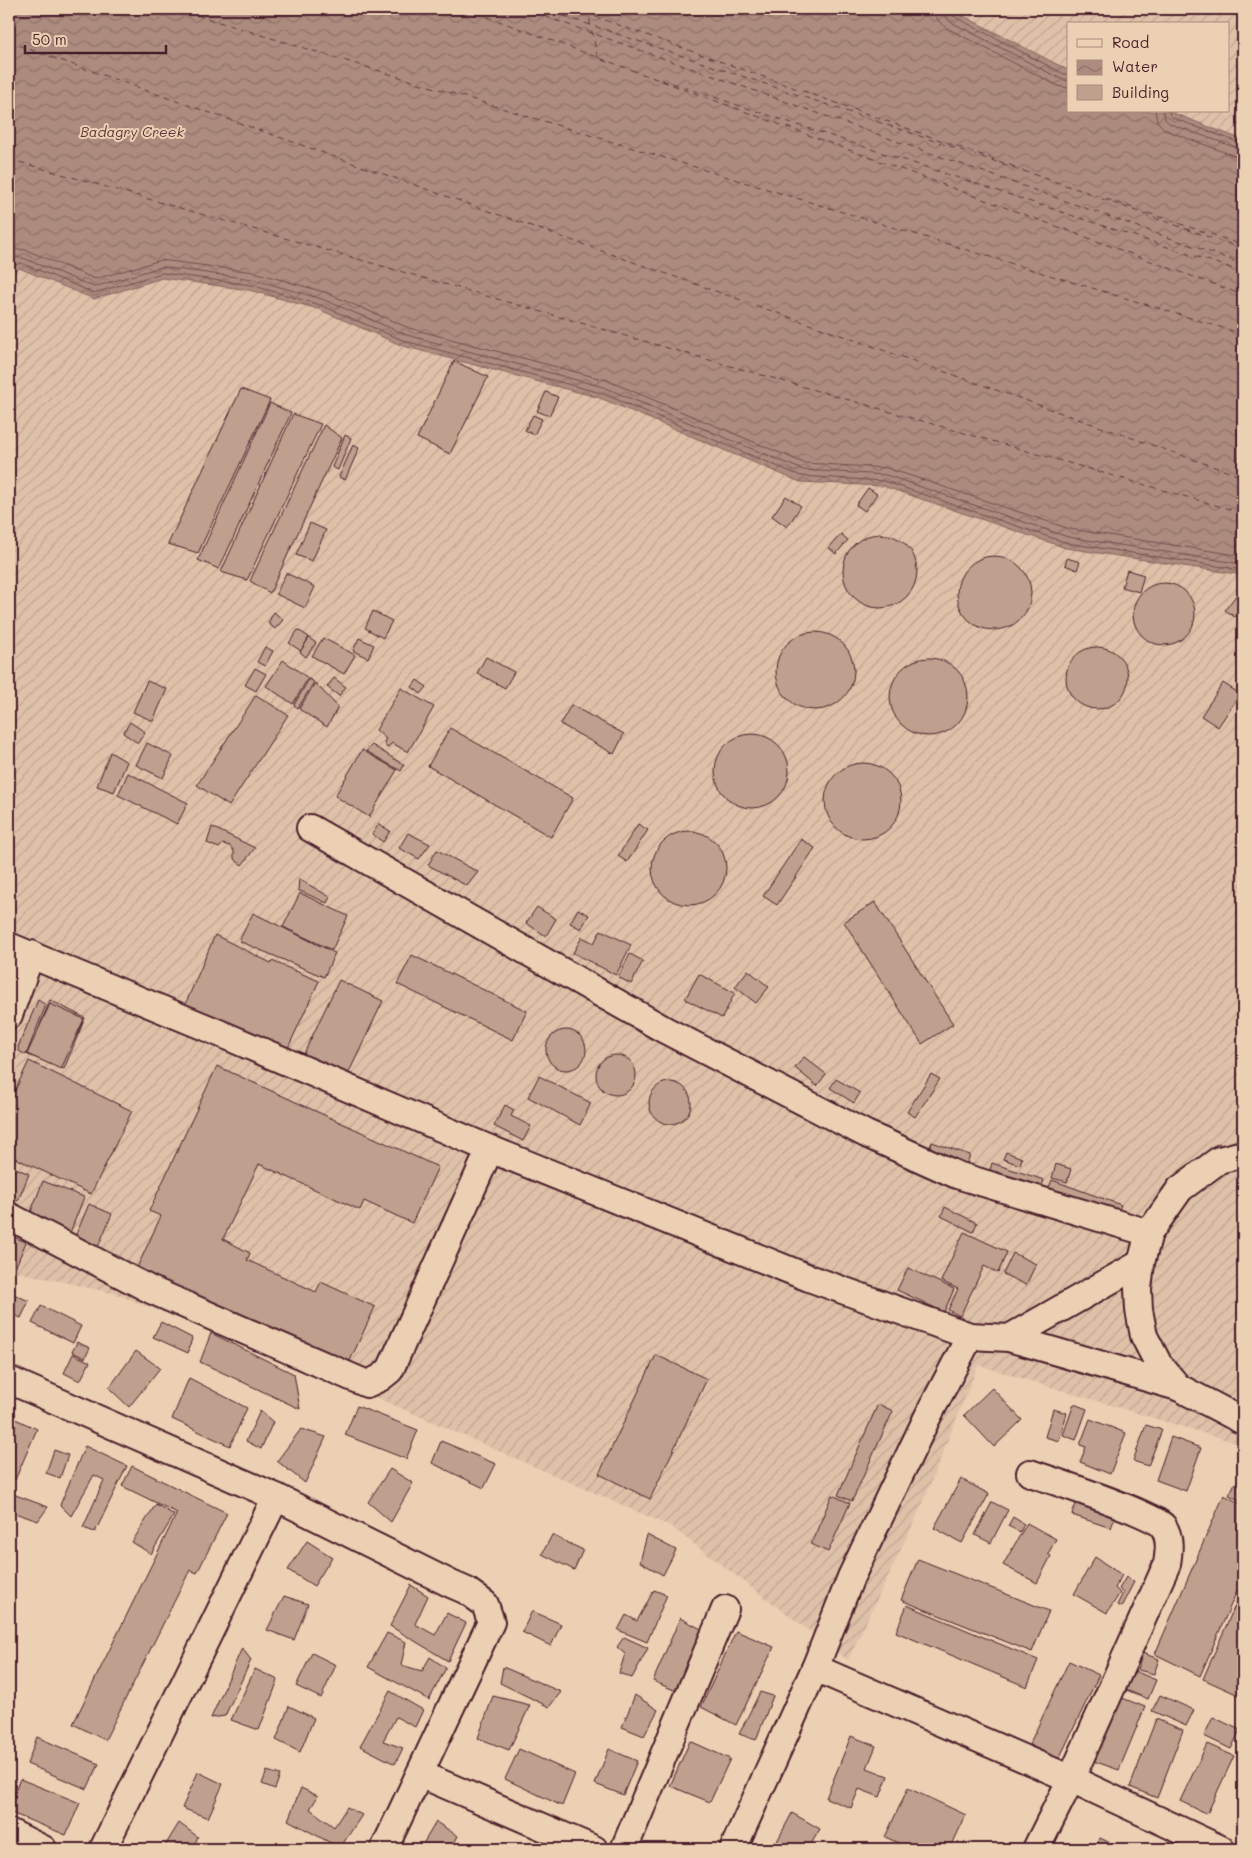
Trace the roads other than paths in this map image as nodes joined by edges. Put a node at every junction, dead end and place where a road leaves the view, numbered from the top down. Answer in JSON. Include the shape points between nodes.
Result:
{"nodes":[{"id":1,"x":310,"y":828,"type":"dead end"},
{"id":2,"x":20,"y":950,"type":"edge"},
{"id":3,"x":9,"y":1015,"type":"edge"},
{"id":4,"x":490,"y":1149,"type":"junction"},
{"id":5,"x":1243,"y":1154,"type":"edge"},
{"id":6,"x":9,"y":1216,"type":"edge"},
{"id":7,"x":1149,"y":1233,"type":"junction"},
{"id":8,"x":1140,"y":1263,"type":"junction"},
{"id":9,"x":970,"y":1336,"type":"junction"},
{"id":10,"x":1009,"y":1338,"type":"junction"},
{"id":11,"x":9,"y":1380,"type":"edge"},
{"id":12,"x":1178,"y":1387,"type":"junction"},
{"id":13,"x":1243,"y":1421,"type":"edge"},
{"id":14,"x":1030,"y":1473,"type":"dead end"},
{"id":15,"x":276,"y":1497,"type":"junction"},
{"id":16,"x":725,"y":1609,"type":"dead end"},
{"id":17,"x":815,"y":1668,"type":"junction"},
{"id":18,"x":420,"y":1774,"type":"junction"},
{"id":19,"x":1071,"y":1778,"type":"junction"},
{"id":20,"x":9,"y":1832,"type":"edge"},
{"id":21,"x":43,"y":1849,"type":"edge"},
{"id":22,"x":103,"y":1849,"type":"edge"},
{"id":23,"x":384,"y":1849,"type":"edge"},
{"id":24,"x":594,"y":1849,"type":"edge"},
{"id":25,"x":624,"y":1849,"type":"edge"},
{"id":26,"x":733,"y":1849,"type":"edge"},
{"id":27,"x":1036,"y":1849,"type":"edge"},
{"id":28,"x":1220,"y":1849,"type":"edge"}],
"edges":[{"from":1,"to":7,"type":"street","via":[[665,1030],[866,1134],[957,1175]]},
{"from":2,"to":3,"type":"street"},
{"from":2,"to":4,"type":"street"},
{"from":4,"to":6,"type":"street","via":[[390,1370],[367,1384],[151,1290]]},
{"from":4,"to":9,"type":"street","via":[[809,1278]]},
{"from":5,"to":7,"type":"street","via":[[1220,1160],[1180,1189]]},
{"from":7,"to":8,"type":"street"},
{"from":8,"to":10,"type":"street"},
{"from":8,"to":12,"type":"street","via":[[1139,1310],[1144,1336],[1158,1364]]},
{"from":9,"to":10,"type":"street"},
{"from":9,"to":17,"type":"street","via":[[927,1418],[852,1577]]},
{"from":10,"to":12,"type":"street"},
{"from":11,"to":15,"type":"street"},
{"from":12,"to":13,"type":"street"},
{"from":14,"to":19,"type":"street","via":[[1144,1515],[1162,1526],[1170,1546],[1167,1564]]},
{"from":15,"to":18,"type":"street","via":[[467,1591],[485,1604],[491,1622]]},
{"from":15,"to":22,"type":"street"},
{"from":16,"to":25,"type":"street"},
{"from":17,"to":19,"type":"street"},
{"from":17,"to":26,"type":"street"},
{"from":18,"to":23,"type":"street"},
{"from":18,"to":24,"type":"street"},
{"from":19,"to":27,"type":"street"},
{"from":19,"to":28,"type":"street"},
{"from":20,"to":21,"type":"street"}]}
